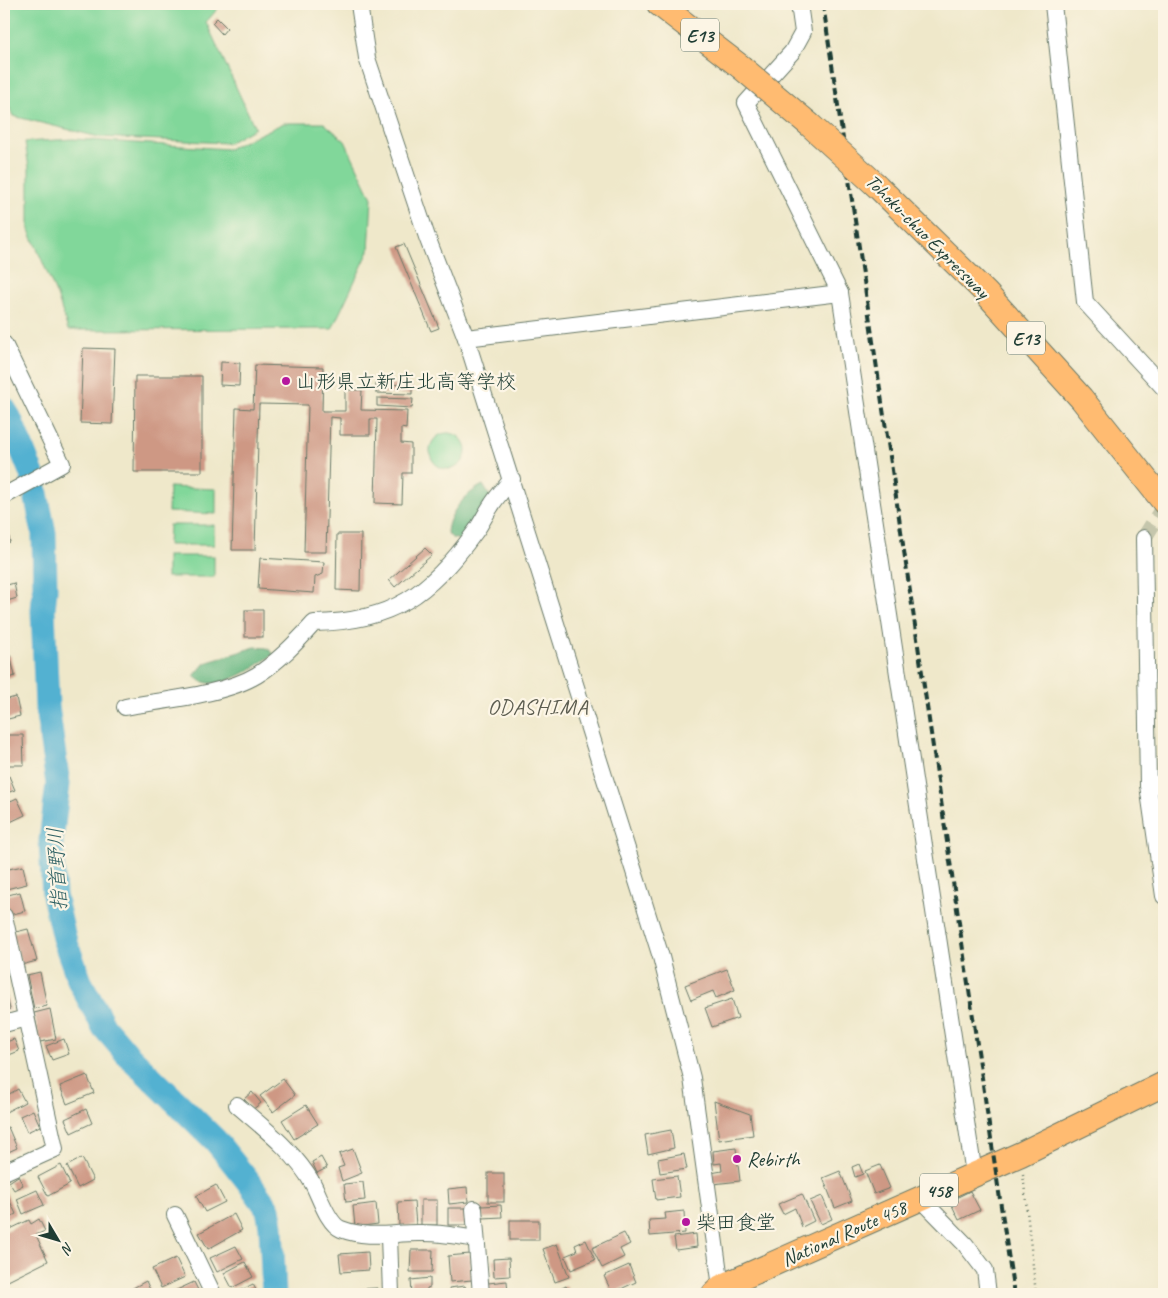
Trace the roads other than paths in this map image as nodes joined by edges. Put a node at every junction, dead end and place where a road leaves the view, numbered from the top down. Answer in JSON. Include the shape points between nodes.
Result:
{"nodes":[{"id":1,"x":359,"y":4,"type":"edge"},
{"id":2,"x":659,"y":4,"type":"edge"},
{"id":3,"x":799,"y":4,"type":"edge"},
{"id":4,"x":1054,"y":4,"type":"edge"},
{"id":5,"x":840,"y":293,"type":"junction"},
{"id":6,"x":466,"y":338,"type":"junction"},
{"id":7,"x":4,"y":344,"type":"edge"},
{"id":8,"x":1164,"y":388,"type":"edge"},
{"id":9,"x":512,"y":479,"type":"junction"},
{"id":10,"x":4,"y":496,"type":"edge"},
{"id":11,"x":1164,"y":502,"type":"edge"},
{"id":12,"x":1144,"y":538,"type":"tunnel mouth"},
{"id":13,"x":125,"y":707,"type":"dead end"},
{"id":14,"x":1156,"y":784,"type":"edge"},
{"id":15,"x":1164,"y":896,"type":"edge"},
{"id":16,"x":4,"y":916,"type":"edge"},
{"id":17,"x":26,"y":1018,"type":"junction"},
{"id":18,"x":4,"y":1024,"type":"edge"},
{"id":19,"x":1164,"y":1084,"type":"edge"},
{"id":20,"x":237,"y":1105,"type":"dead end"},
{"id":21,"x":4,"y":1172,"type":"edge"},
{"id":22,"x":974,"y":1174,"type":"junction"},
{"id":23,"x":920,"y":1198,"type":"junction"},
{"id":24,"x":474,"y":1209,"type":"dead end"},
{"id":25,"x":175,"y":1215,"type":"dead end"},
{"id":26,"x":389,"y":1236,"type":"junction"},
{"id":27,"x":476,"y":1239,"type":"junction"},
{"id":28,"x":718,"y":1291,"type":"edge"},
{"id":29,"x":213,"y":1294,"type":"edge"},
{"id":30,"x":391,"y":1294,"type":"edge"},
{"id":31,"x":481,"y":1294,"type":"edge"},
{"id":32,"x":988,"y":1294,"type":"edge"}],
"edges":[{"from":1,"to":6,"type":"street","via":[[367,58],[426,237]]},
{"from":2,"to":11,"type":"highway","name":"Tohoku-chuo Expressway","number":"E13","bridge":true,"via":[[810,125],[986,292],[1081,398]]},
{"from":3,"to":5,"type":"street","via":[[803,32],[792,52],[746,104]]},
{"from":4,"to":8,"type":"street","via":[[1085,302]]},
{"from":5,"to":6,"type":"street"},
{"from":5,"to":22,"type":"street"},
{"from":6,"to":9,"type":"street"},
{"from":7,"to":10,"type":"street","via":[[62,464]]},
{"from":9,"to":13,"type":"street","via":[[452,562],[424,591],[366,618],[314,623],[278,659],[256,676],[235,685]]},
{"from":9,"to":28,"type":"street","via":[[661,957],[692,1078]]},
{"from":12,"to":14,"type":"street"},
{"from":14,"to":15,"type":"street"},
{"from":16,"to":17,"type":"street"},
{"from":17,"to":18,"type":"street"},
{"from":17,"to":21,"type":"street","via":[[55,1149]]},
{"from":19,"to":22,"type":"highway","name":"National Route 458","number":"458"},
{"from":20,"to":26,"type":"street","via":[[298,1161],[332,1222],[339,1228],[362,1235]]},
{"from":22,"to":23,"type":"highway","name":"National Route 458","number":"458"},
{"from":23,"to":28,"type":"highway","name":"National Route 458","number":"458"},
{"from":23,"to":32,"type":"street","via":[[965,1244],[985,1270]]},
{"from":24,"to":27,"type":"street"},
{"from":25,"to":29,"type":"street"},
{"from":26,"to":27,"type":"street","via":[[423,1232]]},
{"from":26,"to":30,"type":"street"},
{"from":27,"to":31,"type":"street"}]}
